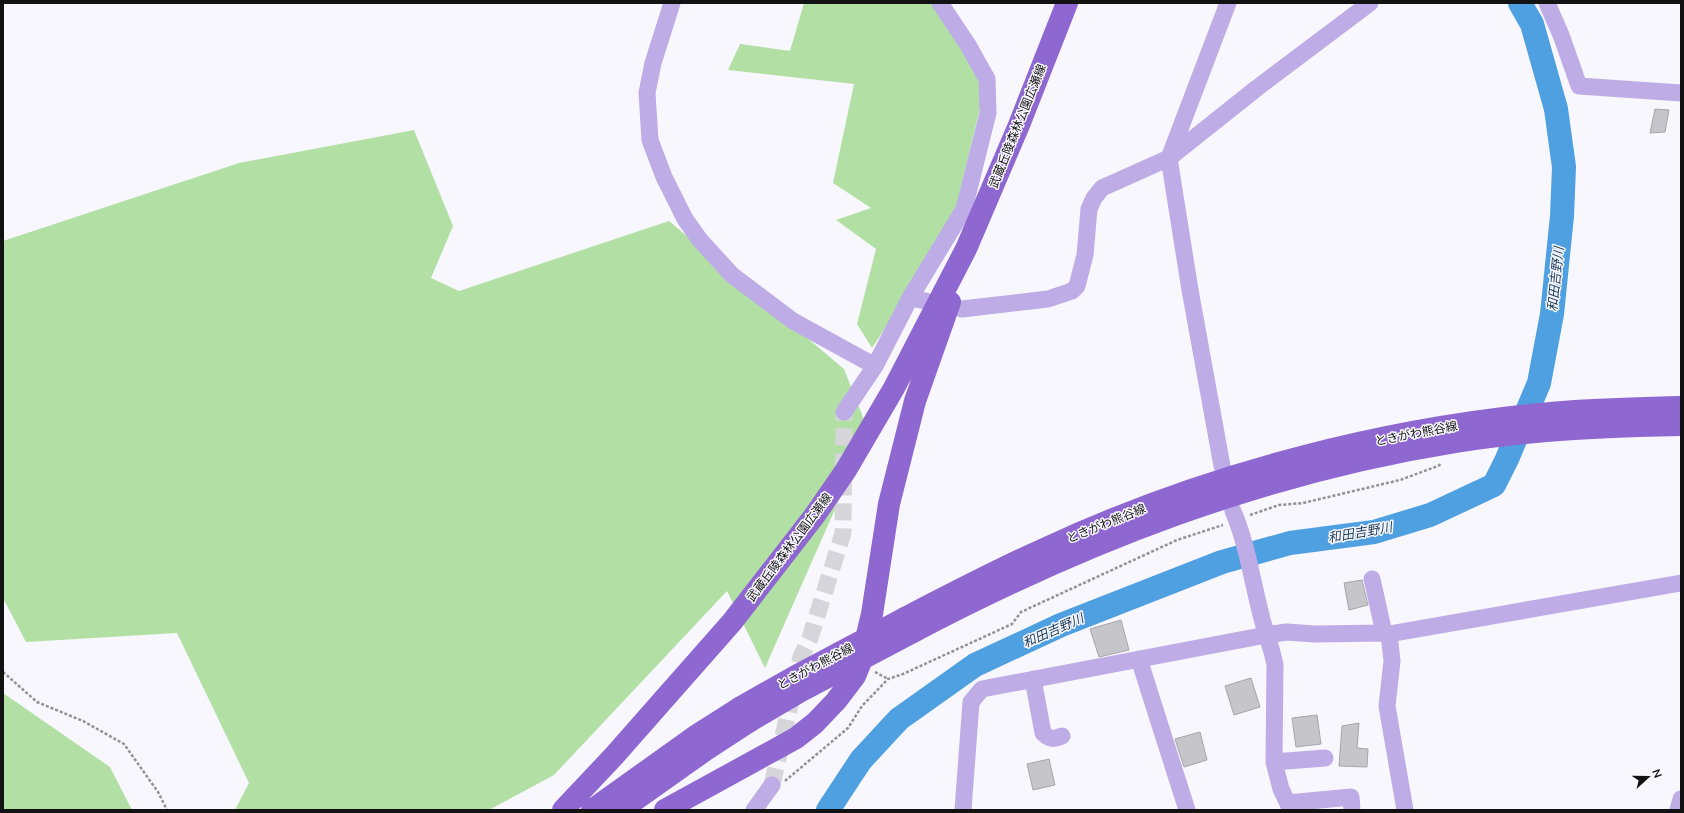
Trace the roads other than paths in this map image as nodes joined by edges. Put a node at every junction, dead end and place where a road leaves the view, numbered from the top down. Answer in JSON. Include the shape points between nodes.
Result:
{"nodes":[{"id":1,"x":672,"y":3,"type":"edge"},
{"id":2,"x":940,"y":3,"type":"edge"},
{"id":3,"x":1067,"y":3,"type":"edge"},
{"id":4,"x":1228,"y":3,"type":"edge"},
{"id":5,"x":1370,"y":3,"type":"edge"},
{"id":6,"x":1547,"y":3,"type":"edge"},
{"id":7,"x":1681,"y":94,"type":"edge"},
{"id":8,"x":1169,"y":158,"type":"junction"},
{"id":9,"x":966,"y":249,"type":"junction"},
{"id":10,"x":910,"y":298,"type":"junction"},
{"id":11,"x":926,"y":301,"type":"dead end"},
{"id":12,"x":962,"y":309,"type":"dead end"},
{"id":13,"x":875,"y":366,"type":"junction"},
{"id":14,"x":1681,"y":407,"type":"edge"},
{"id":15,"x":844,"y":412,"type":"tunnel mouth"},
{"id":16,"x":1574,"y":420,"type":"junction"},
{"id":17,"x":1681,"y":424,"type":"edge"},
{"id":18,"x":1222,"y":466,"type":"dead end"},
{"id":19,"x":1236,"y":520,"type":"road end"},
{"id":20,"x":1372,"y":579,"type":"dead end"},
{"id":21,"x":1681,"y":583,"type":"edge"},
{"id":22,"x":1386,"y":633,"type":"junction"},
{"id":23,"x":1266,"y":635,"type":"junction"},
{"id":24,"x":1139,"y":659,"type":"junction"},
{"id":25,"x":1033,"y":679,"type":"junction"},
{"id":26,"x":746,"y":714,"type":"junction"},
{"id":27,"x":1062,"y":736,"type":"dead end"},
{"id":28,"x":1325,"y":758,"type":"dead end"},
{"id":29,"x":1274,"y":762,"type":"junction"},
{"id":30,"x":772,"y":785,"type":"tunnel mouth"},
{"id":31,"x":1681,"y":799,"type":"edge"},
{"id":32,"x":1289,"y":807,"type":"edge"},
{"id":33,"x":563,"y":810,"type":"edge"},
{"id":34,"x":592,"y":810,"type":"edge"},
{"id":35,"x":621,"y":810,"type":"edge"},
{"id":36,"x":665,"y":810,"type":"edge"},
{"id":37,"x":754,"y":810,"type":"edge"},
{"id":38,"x":963,"y":810,"type":"edge"},
{"id":39,"x":1187,"y":810,"type":"edge"},
{"id":40,"x":1352,"y":810,"type":"edge"},
{"id":41,"x":1405,"y":810,"type":"edge"},
{"id":42,"x":1678,"y":810,"type":"edge"}],
"edges":[{"from":1,"to":13,"type":"street","via":[[653,62],[648,93],[650,140],[664,177],[685,219],[700,240],[732,275],[792,321]]},
{"from":2,"to":10,"type":"street","via":[[968,44],[987,79],[988,113],[964,209]]},
{"from":3,"to":9,"type":"main road","name":"武蔵丘陵森林公園広瀬線"},
{"from":4,"to":8,"type":"street"},
{"from":5,"to":8,"type":"street"},
{"from":6,"to":7,"type":"street","via":[[1579,86]]},
{"from":8,"to":12,"type":"street","via":[[1102,188],[1094,198],[1089,209],[1085,255],[1076,286],[1072,291],[1048,299]]},
{"from":8,"to":18,"type":"street"},
{"from":9,"to":33,"type":"main road","name":"武蔵丘陵森林公園広瀬線","via":[[894,388],[846,470],[819,508],[732,622]]},
{"from":9,"to":36,"type":"main road","name":"武蔵丘陵森林公園広瀬線","via":[[945,320],[915,401],[889,504],[872,614],[855,676],[827,711],[796,738]]},
{"from":10,"to":11,"type":"street"},
{"from":10,"to":13,"type":"street"},
{"from":13,"to":15,"type":"street"},
{"from":14,"to":16,"type":"main road","name":"ときがわ熊谷線"},
{"from":16,"to":17,"type":"main road","name":"ときがわ熊谷線"},
{"from":16,"to":26,"type":"main road","name":"ときがわ熊谷線","bridge":true,"via":[[1461,433],[1218,499],[1118,536],[966,604],[909,625],[801,691]]},
{"from":19,"to":23,"type":"street"},
{"from":20,"to":22,"type":"street"},
{"from":21,"to":22,"type":"street"},
{"from":22,"to":23,"type":"street","via":[[1287,632]]},
{"from":22,"to":41,"type":"street","via":[[1392,661],[1387,706]]},
{"from":23,"to":24,"type":"street"},
{"from":23,"to":29,"type":"street","via":[[1275,665]]},
{"from":24,"to":25,"type":"street"},
{"from":24,"to":39,"type":"street"},
{"from":25,"to":27,"type":"street","via":[[1043,734],[1053,739]]},
{"from":25,"to":38,"type":"street","via":[[982,689],[971,702]]},
{"from":26,"to":34,"type":"main road","name":"ときがわ熊谷線","via":[[698,735]]},
{"from":26,"to":35,"type":"main road","name":"ときがわ熊谷線","via":[[707,749]]},
{"from":28,"to":29,"type":"street"},
{"from":29,"to":32,"type":"street"},
{"from":30,"to":37,"type":"street"},
{"from":31,"to":42,"type":"street"},
{"from":32,"to":40,"type":"street","via":[[1351,797]]}]}
